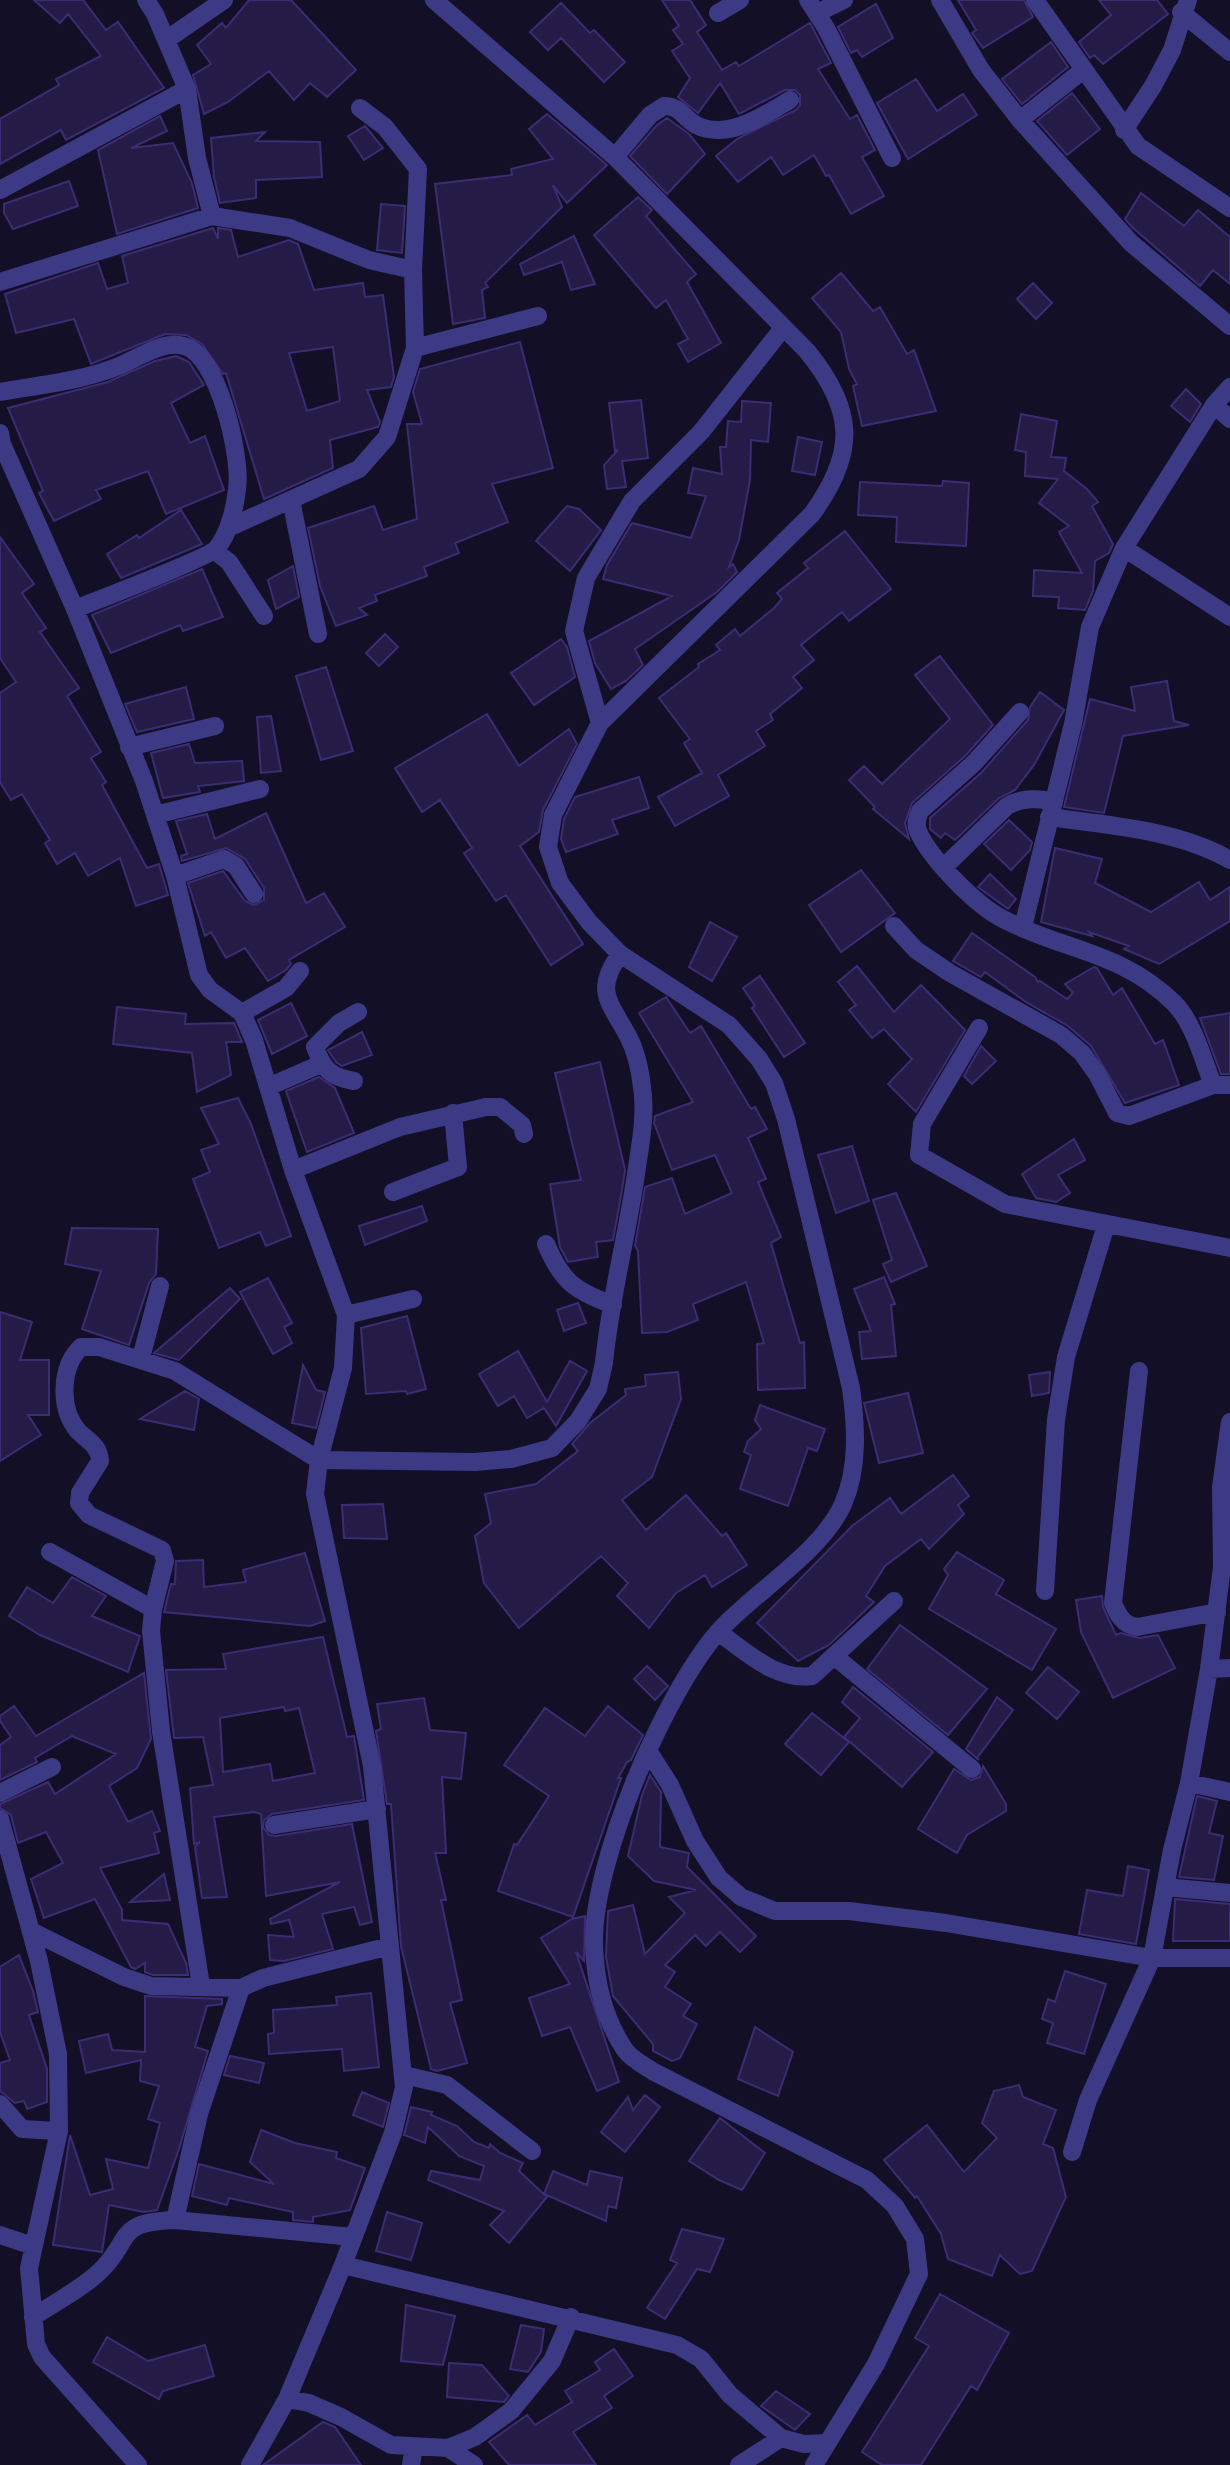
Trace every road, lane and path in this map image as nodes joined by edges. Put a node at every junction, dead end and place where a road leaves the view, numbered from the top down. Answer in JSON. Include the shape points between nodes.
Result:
{"nodes":[{"id":1,"x":146,"y":0,"type":"edge"},
{"id":2,"x":224,"y":0,"type":"edge"},
{"id":3,"x":434,"y":0,"type":"edge"},
{"id":4,"x":740,"y":0,"type":"edge"},
{"id":5,"x":844,"y":0,"type":"edge"},
{"id":6,"x":940,"y":0,"type":"edge"},
{"id":7,"x":1035,"y":0,"type":"edge"},
{"id":8,"x":1185,"y":6,"type":"edge"},
{"id":9,"x":813,"y":7,"type":"edge"},
{"id":10,"x":718,"y":13,"type":"dead end"},
{"id":11,"x":166,"y":40,"type":"junction"},
{"id":12,"x":1230,"y":52,"type":"edge"},
{"id":13,"x":1082,"y":71,"type":"junction"},
{"id":14,"x":187,"y":89,"type":"junction"},
{"id":15,"x":790,"y":100,"type":"dead end"},
{"id":16,"x":360,"y":108,"type":"dead end"},
{"id":17,"x":1020,"y":120,"type":"junction"},
{"id":18,"x":1124,"y":130,"type":"junction"},
{"id":19,"x":614,"y":157,"type":"junction"},
{"id":20,"x":892,"y":158,"type":"dead end"},
{"id":21,"x":1230,"y":184,"type":"edge"},
{"id":22,"x":0,"y":190,"type":"edge"},
{"id":23,"x":1225,"y":203,"type":"edge"},
{"id":24,"x":212,"y":216,"type":"junction"},
{"id":25,"x":413,"y":271,"type":"junction"},
{"id":26,"x":0,"y":282,"type":"edge"},
{"id":27,"x":538,"y":316,"type":"dead end"},
{"id":28,"x":1230,"y":326,"type":"edge"},
{"id":29,"x":783,"y":328,"type":"junction"},
{"id":30,"x":415,"y":348,"type":"junction"},
{"id":31,"x":1230,"y":387,"type":"edge"},
{"id":32,"x":0,"y":392,"type":"edge"},
{"id":33,"x":1214,"y":405,"type":"junction"},
{"id":34,"x":1230,"y":419,"type":"edge"},
{"id":35,"x":1,"y":440,"type":"edge"},
{"id":36,"x":290,"y":500,"type":"junction"},
{"id":37,"x":228,"y":528,"type":"junction"},
{"id":38,"x":1124,"y":548,"type":"junction"},
{"id":39,"x":215,"y":551,"type":"junction"},
{"id":40,"x":75,"y":609,"type":"junction"},
{"id":41,"x":264,"y":616,"type":"dead end"},
{"id":42,"x":1230,"y":617,"type":"edge"},
{"id":43,"x":318,"y":634,"type":"dead end"},
{"id":44,"x":1020,"y":712,"type":"dead end"},
{"id":45,"x":600,"y":723,"type":"junction"},
{"id":46,"x":215,"y":726,"type":"dead end"},
{"id":47,"x":129,"y":747,"type":"junction"},
{"id":48,"x":260,"y":789,"type":"dead end"},
{"id":49,"x":1051,"y":809,"type":"junction"},
{"id":50,"x":155,"y":815,"type":"junction"},
{"id":51,"x":1230,"y":860,"type":"edge"},
{"id":52,"x":944,"y":867,"type":"junction"},
{"id":53,"x":175,"y":876,"type":"junction"},
{"id":54,"x":254,"y":894,"type":"dead end"},
{"id":55,"x":894,"y":926,"type":"dead end"},
{"id":56,"x":1023,"y":927,"type":"junction"},
{"id":57,"x":620,"y":954,"type":"junction"},
{"id":58,"x":300,"y":971,"type":"dead end"},
{"id":59,"x":358,"y":1012,"type":"dead end"},
{"id":60,"x":242,"y":1013,"type":"junction"},
{"id":61,"x":979,"y":1028,"type":"dead end"},
{"id":62,"x":321,"y":1064,"type":"junction"},
{"id":63,"x":354,"y":1081,"type":"dead end"},
{"id":64,"x":1221,"y":1085,"type":"edge"},
{"id":65,"x":268,"y":1087,"type":"junction"},
{"id":66,"x":453,"y":1113,"type":"junction"},
{"id":67,"x":524,"y":1133,"type":"dead end"},
{"id":68,"x":293,"y":1170,"type":"junction"},
{"id":69,"x":393,"y":1192,"type":"dead end"},
{"id":70,"x":1105,"y":1225,"type":"junction"},
{"id":71,"x":546,"y":1244,"type":"dead end"},
{"id":72,"x":1230,"y":1248,"type":"edge"},
{"id":73,"x":160,"y":1286,"type":"dead end"},
{"id":74,"x":413,"y":1298,"type":"dead end"},
{"id":75,"x":613,"y":1305,"type":"junction"},
{"id":76,"x":346,"y":1315,"type":"junction"},
{"id":77,"x":141,"y":1358,"type":"junction"},
{"id":78,"x":1139,"y":1371,"type":"dead end"},
{"id":79,"x":1230,"y":1422,"type":"edge"},
{"id":80,"x":319,"y":1460,"type":"junction"},
{"id":81,"x":1226,"y":1487,"type":"edge"},
{"id":82,"x":50,"y":1552,"type":"dead end"},
{"id":83,"x":1226,"y":1567,"type":"edge"},
{"id":84,"x":1045,"y":1591,"type":"dead end"},
{"id":85,"x":894,"y":1601,"type":"dead end"},
{"id":86,"x":153,"y":1609,"type":"junction"},
{"id":87,"x":1217,"y":1612,"type":"junction"},
{"id":88,"x":719,"y":1632,"type":"junction"},
{"id":89,"x":834,"y":1656,"type":"junction"},
{"id":90,"x":1230,"y":1668,"type":"edge"},
{"id":91,"x":1209,"y":1670,"type":"junction"},
{"id":92,"x":649,"y":1752,"type":"junction"},
{"id":93,"x":52,"y":1767,"type":"dead end"},
{"id":94,"x":972,"y":1769,"type":"dead end"},
{"id":95,"x":1189,"y":1783,"type":"junction"},
{"id":96,"x":1230,"y":1792,"type":"edge"},
{"id":97,"x":0,"y":1793,"type":"edge"},
{"id":98,"x":377,"y":1809,"type":"junction"},
{"id":99,"x":0,"y":1819,"type":"edge"},
{"id":100,"x":274,"y":1825,"type":"dead end"},
{"id":101,"x":1165,"y":1887,"type":"junction"},
{"id":102,"x":1230,"y":1893,"type":"edge"},
{"id":103,"x":31,"y":1931,"type":"junction"},
{"id":104,"x":390,"y":1946,"type":"junction"},
{"id":105,"x":1152,"y":1958,"type":"junction"},
{"id":106,"x":1230,"y":1958,"type":"edge"},
{"id":107,"x":201,"y":1986,"type":"junction"},
{"id":108,"x":241,"y":1988,"type":"junction"},
{"id":109,"x":404,"y":2075,"type":"junction"},
{"id":110,"x":3,"y":2115,"type":"edge"},
{"id":111,"x":59,"y":2132,"type":"junction"},
{"id":112,"x":532,"y":2151,"type":"dead end"},
{"id":113,"x":1072,"y":2152,"type":"dead end"},
{"id":114,"x":176,"y":2220,"type":"junction"},
{"id":115,"x":0,"y":2235,"type":"edge"},
{"id":116,"x":353,"y":2237,"type":"junction"},
{"id":117,"x":33,"y":2246,"type":"junction"},
{"id":118,"x":343,"y":2266,"type":"junction"},
{"id":119,"x":33,"y":2317,"type":"junction"},
{"id":120,"x":570,"y":2317,"type":"junction"},
{"id":121,"x":287,"y":2399,"type":"junction"},
{"id":122,"x":781,"y":2438,"type":"junction"},
{"id":123,"x":827,"y":2444,"type":"junction"},
{"id":124,"x":448,"y":2448,"type":"junction"},
{"id":125,"x":412,"y":2456,"type":"edge"},
{"id":126,"x":254,"y":2463,"type":"edge"},
{"id":127,"x":138,"y":2465,"type":"edge"},
{"id":128,"x":474,"y":2465,"type":"edge"},
{"id":129,"x":739,"y":2465,"type":"edge"},
{"id":130,"x":814,"y":2465,"type":"edge"}],
"edges":[{"from":1,"to":11,"type":"street"},
{"from":2,"to":11,"type":"street"},
{"from":3,"to":19,"type":"street"},
{"from":4,"to":10,"type":"street"},
{"from":5,"to":9,"type":"street"},
{"from":6,"to":17,"type":"street","via":[[981,70]]},
{"from":7,"to":13,"type":"street"},
{"from":8,"to":12,"type":"street"},
{"from":8,"to":18,"type":"street","via":[[1172,50]]},
{"from":9,"to":20,"type":"street"},
{"from":11,"to":14,"type":"street"},
{"from":13,"to":17,"type":"street"},
{"from":13,"to":18,"type":"street"},
{"from":14,"to":22,"type":"street"},
{"from":14,"to":24,"type":"street","via":[[197,158]]},
{"from":15,"to":19,"type":"street","via":[[734,128],[698,126],[679,110],[664,106],[650,115]]},
{"from":16,"to":25,"type":"street","via":[[385,127],[418,169]]},
{"from":17,"to":28,"type":"street","via":[[1131,243]]},
{"from":18,"to":23,"type":"street","via":[[1138,146]]},
{"from":19,"to":29,"type":"street"},
{"from":21,"to":23,"type":"street"},
{"from":24,"to":25,"type":"street","via":[[290,228],[369,260]]},
{"from":24,"to":26,"type":"street"},
{"from":25,"to":30,"type":"street"},
{"from":27,"to":30,"type":"street"},
{"from":29,"to":45,"type":"street","via":[[701,432],[632,501],[586,578],[574,631]]},
{"from":29,"to":45,"type":"street","via":[[830,379],[843,413],[844,450],[833,485],[812,514]]},
{"from":30,"to":36,"type":"street","via":[[387,437],[359,468]]},
{"from":31,"to":33,"type":"street"},
{"from":32,"to":37,"type":"street","via":[[93,375],[169,345],[195,350],[205,359],[219,391],[233,443],[238,486]]},
{"from":33,"to":34,"type":"street"},
{"from":33,"to":38,"type":"street"},
{"from":35,"to":40,"type":"street"},
{"from":36,"to":37,"type":"street"},
{"from":36,"to":43,"type":"street"},
{"from":37,"to":39,"type":"street"},
{"from":38,"to":42,"type":"street"},
{"from":38,"to":49,"type":"street","via":[[1090,628],[1073,724]]},
{"from":39,"to":40,"type":"street"},
{"from":39,"to":41,"type":"street","via":[[229,562]]},
{"from":40,"to":47,"type":"street"},
{"from":44,"to":52,"type":"street","via":[[917,818],[918,831]]},
{"from":45,"to":57,"type":"street","via":[[554,815],[548,847],[559,883]]},
{"from":46,"to":47,"type":"street"},
{"from":47,"to":50,"type":"street"},
{"from":48,"to":50,"type":"street"},
{"from":49,"to":51,"type":"street","via":[[1213,850]]},
{"from":49,"to":52,"type":"street","via":[[1031,798],[1019,799]]},
{"from":49,"to":56,"type":"street"},
{"from":50,"to":53,"type":"street"},
{"from":52,"to":56,"type":"street","via":[[989,911]]},
{"from":53,"to":54,"type":"street","via":[[224,859],[236,866]]},
{"from":53,"to":60,"type":"street","via":[[199,975]]},
{"from":55,"to":64,"type":"street","via":[[916,950],[950,973],[1061,1035],[1097,1074],[1117,1113],[1135,1114]]},
{"from":56,"to":64,"type":"street","via":[[1104,956],[1139,975],[1176,1005]]},
{"from":57,"to":75,"type":"street","via":[[607,973],[605,990],[609,1006],[629,1037],[643,1091],[642,1131]]},
{"from":57,"to":88,"type":"street","via":[[729,1025],[774,1083],[851,1388],[856,1427],[845,1502],[830,1527]]},
{"from":58,"to":60,"type":"street","via":[[286,988]]},
{"from":59,"to":62,"type":"street","via":[[320,1038],[315,1046]]},
{"from":60,"to":65,"type":"street"},
{"from":61,"to":70,"type":"street","via":[[922,1124],[919,1155],[1005,1204]]},
{"from":62,"to":63,"type":"street","via":[[331,1076]]},
{"from":62,"to":65,"type":"street"},
{"from":65,"to":68,"type":"street"},
{"from":66,"to":67,"type":"street","via":[[500,1107],[522,1125]]},
{"from":66,"to":68,"type":"street","via":[[400,1127]]},
{"from":66,"to":69,"type":"street","via":[[457,1167]]},
{"from":68,"to":76,"type":"street"},
{"from":70,"to":72,"type":"street"},
{"from":70,"to":84,"type":"street","via":[[1066,1357],[1056,1420]]},
{"from":71,"to":75,"type":"street","via":[[567,1282]]},
{"from":73,"to":77,"type":"street"},
{"from":74,"to":76,"type":"street"},
{"from":75,"to":80,"type":"street","via":[[598,1389],[578,1421],[551,1448],[511,1459],[475,1462]]},
{"from":76,"to":80,"type":"street","via":[[343,1367]]},
{"from":77,"to":80,"type":"street","via":[[201,1385]]},
{"from":77,"to":86,"type":"street","via":[[81,1347],[72,1358],[65,1387],[71,1420],[100,1454],[98,1468],[80,1493],[81,1508],[158,1546],[164,1555]]},
{"from":78,"to":87,"type":"street","via":[[1113,1603],[1128,1626],[1137,1627]]},
{"from":79,"to":81,"type":"street"},
{"from":80,"to":98,"type":"street","via":[[315,1494]]},
{"from":81,"to":83,"type":"street"},
{"from":82,"to":86,"type":"street"},
{"from":83,"to":87,"type":"street"},
{"from":85,"to":89,"type":"street"},
{"from":86,"to":107,"type":"street","via":[[161,1731]]},
{"from":87,"to":91,"type":"street"},
{"from":88,"to":89,"type":"street","via":[[771,1670],[795,1678],[811,1676]]},
{"from":88,"to":92,"type":"street","via":[[678,1689]]},
{"from":89,"to":94,"type":"street"},
{"from":90,"to":91,"type":"street"},
{"from":91,"to":95,"type":"street"},
{"from":92,"to":105,"type":"street","via":[[719,1878],[741,1897],[775,1911],[849,1911],[946,1923]]},
{"from":92,"to":123,"type":"street","via":[[605,1863],[594,1942],[597,1980],[626,2053],[654,2072],[867,2180],[895,2206],[915,2239],[919,2274],[910,2298]]},
{"from":93,"to":97,"type":"street"},
{"from":95,"to":96,"type":"street"},
{"from":95,"to":101,"type":"street"},
{"from":98,"to":100,"type":"street"},
{"from":98,"to":104,"type":"street"},
{"from":99,"to":103,"type":"street"},
{"from":101,"to":102,"type":"street"},
{"from":101,"to":105,"type":"street"},
{"from":103,"to":107,"type":"street","via":[[151,1986]]},
{"from":103,"to":111,"type":"street","via":[[58,2054]]},
{"from":104,"to":108,"type":"street"},
{"from":104,"to":109,"type":"street"},
{"from":105,"to":106,"type":"street"},
{"from":105,"to":113,"type":"street","via":[[1088,2100]]},
{"from":107,"to":108,"type":"street"},
{"from":108,"to":114,"type":"street","via":[[199,2114]]},
{"from":109,"to":112,"type":"street","via":[[447,2085]]},
{"from":109,"to":116,"type":"street","via":[[399,2116]]},
{"from":110,"to":111,"type":"street","via":[[22,2129]]},
{"from":111,"to":117,"type":"street"},
{"from":114,"to":116,"type":"street"},
{"from":114,"to":119,"type":"street","via":[[138,2224],[95,2276]]},
{"from":115,"to":117,"type":"street"},
{"from":116,"to":118,"type":"street"},
{"from":117,"to":119,"type":"street","via":[[29,2269]]},
{"from":118,"to":120,"type":"street"},
{"from":118,"to":121,"type":"street"},
{"from":119,"to":127,"type":"street","via":[[42,2357]]},
{"from":120,"to":122,"type":"street","via":[[677,2345],[701,2359],[730,2395]]},
{"from":120,"to":124,"type":"street","via":[[552,2361],[511,2411],[475,2437]]},
{"from":121,"to":125,"type":"street","via":[[341,2417]]},
{"from":121,"to":126,"type":"street"},
{"from":122,"to":123,"type":"street"},
{"from":122,"to":129,"type":"street"},
{"from":123,"to":130,"type":"street"},
{"from":124,"to":125,"type":"street"},
{"from":124,"to":128,"type":"street"}]}
